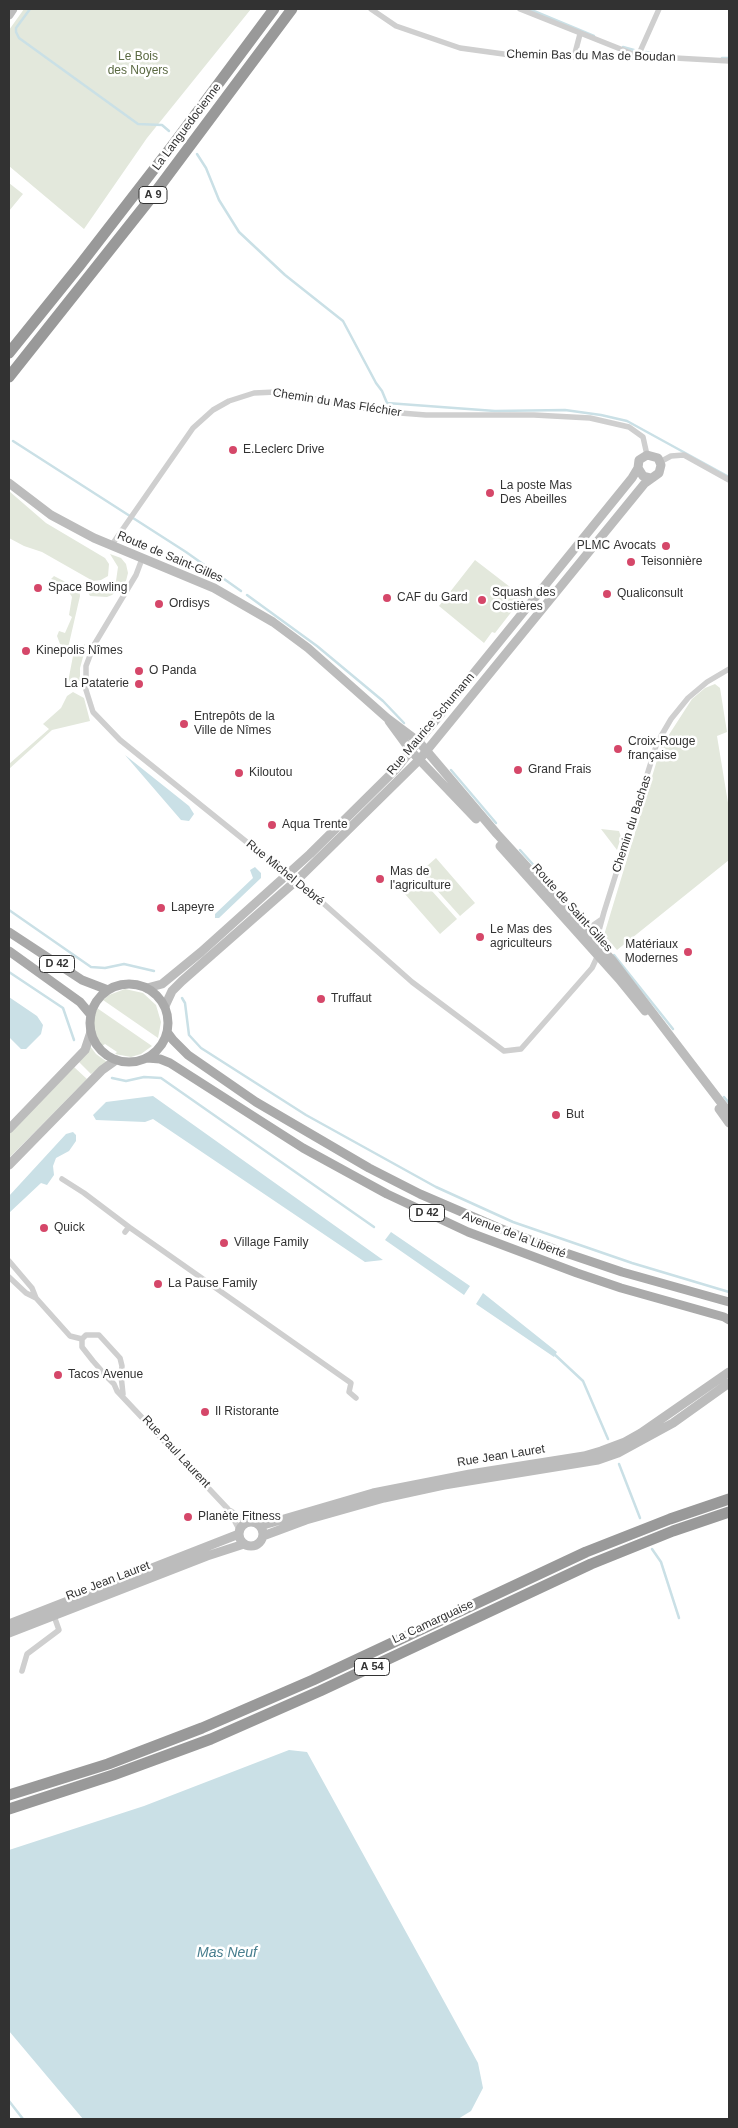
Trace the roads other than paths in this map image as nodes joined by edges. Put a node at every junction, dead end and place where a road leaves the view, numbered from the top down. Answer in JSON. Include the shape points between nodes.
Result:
{"nodes":[{"id":1,"x":13,"y":9,"type":"edge"},
{"id":2,"x":274,"y":9,"type":"edge"},
{"id":3,"x":292,"y":9,"type":"edge"},
{"id":4,"x":371,"y":9,"type":"edge"},
{"id":5,"x":520,"y":9,"type":"edge"},
{"id":6,"x":659,"y":9,"type":"edge"},
{"id":7,"x":9,"y":15,"type":"edge"},
{"id":8,"x":580,"y":34,"type":"junction"},
{"id":9,"x":638,"y":56,"type":"junction"},
{"id":10,"x":574,"y":58,"type":"junction"},
{"id":11,"x":729,"y":61,"type":"edge"},
{"id":12,"x":9,"y":352,"type":"edge"},
{"id":13,"x":9,"y":377,"type":"edge"},
{"id":14,"x":647,"y":455,"type":"junction"},
{"id":15,"x":660,"y":462,"type":"junction"},
{"id":16,"x":638,"y":468,"type":"junction"},
{"id":17,"x":651,"y":478,"type":"junction"},
{"id":18,"x":729,"y":480,"type":"edge"},
{"id":19,"x":9,"y":483,"type":"edge"},
{"id":20,"x":111,"y":546,"type":"junction"},
{"id":21,"x":142,"y":558,"type":"junction"},
{"id":22,"x":727,"y":670,"type":"edge"},
{"id":23,"x":387,"y":718,"type":"junction"},
{"id":24,"x":419,"y":742,"type":"junction"},
{"id":25,"x":427,"y":750,"type":"junction"},
{"id":26,"x":411,"y":751,"type":"junction"},
{"id":27,"x":419,"y":760,"type":"junction"},
{"id":28,"x":288,"y":874,"type":"junction"},
{"id":29,"x":297,"y":880,"type":"junction"},
{"id":30,"x":602,"y":919,"type":"junction"},
{"id":31,"x":579,"y":924,"type":"junction"},
{"id":32,"x":9,"y":932,"type":"edge"},
{"id":33,"x":599,"y":946,"type":"junction"},
{"id":34,"x":9,"y":951,"type":"edge"},
{"id":35,"x":598,"y":957,"type":"junction"},
{"id":36,"x":147,"y":988,"type":"junction"},
{"id":37,"x":108,"y":990,"type":"junction"},
{"id":38,"x":165,"y":1006,"type":"junction"},
{"id":39,"x":91,"y":1015,"type":"junction"},
{"id":40,"x":91,"y":1032,"type":"junction"},
{"id":41,"x":167,"y":1032,"type":"junction"},
{"id":42,"x":147,"y":1058,"type":"junction"},
{"id":43,"x":116,"y":1060,"type":"junction"},
{"id":44,"x":729,"y":1113,"type":"edge"},
{"id":45,"x":729,"y":1123,"type":"edge"},
{"id":46,"x":9,"y":1129,"type":"edge"},
{"id":47,"x":9,"y":1165,"type":"edge"},
{"id":48,"x":62,"y":1179,"type":"dead end"},
{"id":49,"x":9,"y":1261,"type":"edge"},
{"id":50,"x":9,"y":1277,"type":"edge"},
{"id":51,"x":36,"y":1298,"type":"junction"},
{"id":52,"x":729,"y":1302,"type":"edge"},
{"id":53,"x":729,"y":1320,"type":"edge"},
{"id":54,"x":82,"y":1339,"type":"junction"},
{"id":55,"x":729,"y":1372,"type":"edge"},
{"id":56,"x":121,"y":1374,"type":"junction"},
{"id":57,"x":108,"y":1378,"type":"junction"},
{"id":58,"x":729,"y":1383,"type":"edge"},
{"id":59,"x":123,"y":1394,"type":"junction"},
{"id":60,"x":356,"y":1398,"type":"dead end"},
{"id":61,"x":729,"y":1499,"type":"edge"},
{"id":62,"x":228,"y":1509,"type":"junction"},
{"id":63,"x":729,"y":1512,"type":"edge"},
{"id":64,"x":248,"y":1523,"type":"junction"},
{"id":65,"x":260,"y":1526,"type":"junction"},
{"id":66,"x":240,"y":1532,"type":"junction"},
{"id":67,"x":263,"y":1536,"type":"junction"},
{"id":68,"x":244,"y":1544,"type":"junction"},
{"id":69,"x":54,"y":1616,"type":"junction"},
{"id":70,"x":9,"y":1624,"type":"edge"},
{"id":71,"x":9,"y":1633,"type":"edge"},
{"id":72,"x":22,"y":1671,"type":"dead end"},
{"id":73,"x":9,"y":1795,"type":"edge"},
{"id":74,"x":9,"y":1808,"type":"edge"}],
"edges":[{"from":1,"to":7,"type":"main road"},
{"from":2,"to":12,"type":"highway","name":"La Languedocienne","number":"A 9","via":[[172,146]]},
{"from":3,"to":13,"type":"highway","name":"La Languedocienne","number":"A 9","via":[[140,213]]},
{"from":4,"to":10,"type":"street","name":"Chemin Bas du Mas de Boudan","via":[[396,26],[460,48],[518,56]]},
{"from":5,"to":8,"type":"street"},
{"from":6,"to":9,"type":"street"},
{"from":8,"to":9,"type":"street"},
{"from":8,"to":10,"type":"street"},
{"from":9,"to":10,"type":"street","name":"Chemin Bas du Mas de Boudan"},
{"from":9,"to":11,"type":"street","name":"Chemin Bas du Mas de Boudan"},
{"from":14,"to":15,"type":"main road"},
{"from":14,"to":16,"type":"main road","via":[[639,460]]},
{"from":14,"to":20,"type":"street","name":"Chemin du Mas Fléchier","via":[[643,437],[630,427],[590,418],[426,415],[387,412],[276,392],[254,393],[213,410],[192,428]]},
{"from":15,"to":17,"type":"main road","via":[[660,471]]},
{"from":15,"to":18,"type":"street","via":[[671,456],[684,455]]},
{"from":16,"to":17,"type":"main road","via":[[643,476]]},
{"from":16,"to":24,"type":"main road","name":"Rue Maurice Schumann"},
{"from":17,"to":25,"type":"main road","name":"Rue Maurice Schumann"},
{"from":19,"to":20,"type":"main road","name":"Route de Saint-Gilles","via":[[51,515]]},
{"from":20,"to":21,"type":"main road","name":"Route de Saint-Gilles"},
{"from":21,"to":23,"type":"main road","name":"Route de Saint-Gilles","via":[[214,588],[273,622],[315,654]]},
{"from":21,"to":28,"type":"street","name":"Rue Michel Debré","via":[[136,575],[94,645],[86,666],[86,690],[93,712],[120,740]]},
{"from":22,"to":30,"type":"street","name":"Chemin du Bachas","via":[[688,698],[657,743]]},
{"from":23,"to":24,"type":"main road","name":"Route de Saint-Gilles"},
{"from":23,"to":26,"type":"main road","name":"Route de Saint-Gilles"},
{"from":24,"to":25,"type":"main road","name":"Route de Saint-Gilles"},
{"from":24,"to":26,"type":"main road","name":"Rue Maurice Schumann"},
{"from":25,"to":27,"type":"main road","name":"Rue Maurice Schumann"},
{"from":25,"to":31,"type":"main road","name":"Route de Saint-Gilles","via":[[497,834]]},
{"from":26,"to":27,"type":"main road","name":"Route de Saint-Gilles"},
{"from":26,"to":28,"type":"main road","name":"Rue Maurice Schumann"},
{"from":27,"to":29,"type":"main road","name":"Rue Maurice Schumann"},
{"from":27,"to":35,"type":"main road","name":"Route de Saint-Gilles","via":[[464,805]]},
{"from":28,"to":29,"type":"street","name":"Rue Michel Debré"},
{"from":28,"to":36,"type":"main road","name":"Rue Maurice Schumann","via":[[172,978],[158,987]]},
{"from":29,"to":35,"type":"street","name":"Rue Michel Debré","via":[[412,982],[504,1051],[521,1049]]},
{"from":29,"to":38,"type":"main road","name":"Rue Maurice Schumann","via":[[182,981],[172,991]]},
{"from":30,"to":31,"type":"street","via":[[592,926]]},
{"from":30,"to":33,"type":"street","name":"Chemin du Bachas"},
{"from":31,"to":33,"type":"main road","name":"Route de Saint-Gilles"},
{"from":32,"to":37,"type":"main road","number":"D 42","via":[[82,980]]},
{"from":33,"to":35,"type":"street","name":"Chemin du Bachas"},
{"from":33,"to":44,"type":"main road","name":"Route de Saint-Gilles","via":[[636,989]]},
{"from":34,"to":39,"type":"main road","number":"D 42","via":[[80,1002]]},
{"from":35,"to":45,"type":"main road","name":"Route de Saint-Gilles","via":[[635,999]]},
{"from":36,"to":37,"type":"main road","via":[[123,984]]},
{"from":36,"to":38,"type":"main road"},
{"from":37,"to":39,"type":"main road","via":[[98,1000]]},
{"from":38,"to":41,"type":"main road"},
{"from":39,"to":40,"type":"main road"},
{"from":40,"to":43,"type":"main road","via":[[102,1052]]},
{"from":40,"to":46,"type":"main road","via":[[85,1050]]},
{"from":41,"to":42,"type":"main road","via":[[160,1047]]},
{"from":41,"to":52,"type":"main road","name":"Avenue de la Liberté","number":"D 42","via":[[188,1055],[256,1102],[420,1194],[554,1249]]},
{"from":42,"to":43,"type":"main road","via":[[134,1062]]},
{"from":42,"to":53,"type":"main road","name":"Avenue de la Liberté","number":"D 42","via":[[160,1058],[170,1063],[303,1148],[387,1194],[460,1228],[576,1273]]},
{"from":43,"to":47,"type":"main road","via":[[102,1070]]},
{"from":48,"to":60,"type":"street","via":[[84,1193],[127,1230],[351,1383],[349,1392]]},
{"from":49,"to":51,"type":"street","via":[[32,1288]]},
{"from":50,"to":51,"type":"street"},
{"from":51,"to":54,"type":"street","via":[[70,1336]]},
{"from":54,"to":56,"type":"street","via":[[90,1334],[99,1335],[120,1358]]},
{"from":54,"to":57,"type":"street","name":"Rue Paul Laurent","via":[[82,1347]]},
{"from":55,"to":65,"type":"main road","name":"Rue Jean Lauret","via":[[641,1433],[601,1451],[373,1492]]},
{"from":56,"to":57,"type":"street"},
{"from":56,"to":59,"type":"street"},
{"from":57,"to":59,"type":"street","name":"Rue Paul Laurent"},
{"from":58,"to":67,"type":"main road","name":"Rue Jean Lauret","via":[[673,1423],[618,1454],[393,1496],[306,1520]]},
{"from":59,"to":62,"type":"street","name":"Rue Paul Laurent"},
{"from":61,"to":73,"type":"highway","name":"La Camarguaise","number":"A 54","via":[[670,1518],[586,1552],[313,1680],[202,1728],[108,1764]]},
{"from":62,"to":64,"type":"street","name":"Rue Paul Laurent"},
{"from":62,"to":66,"type":"street","name":"Rue Paul Laurent"},
{"from":63,"to":74,"type":"highway","name":"La Camarguaise","number":"A 54","via":[[591,1564],[211,1739]]},
{"from":64,"to":65,"type":"main road"},
{"from":64,"to":66,"type":"main road"},
{"from":65,"to":67,"type":"main road"},
{"from":66,"to":68,"type":"main road"},
{"from":66,"to":70,"type":"main road","name":"Rue Jean Lauret"},
{"from":67,"to":68,"type":"main road","via":[[255,1545]]},
{"from":68,"to":69,"type":"main road","name":"Rue Jean Lauret"},
{"from":69,"to":71,"type":"main road","name":"Rue Jean Lauret"},
{"from":69,"to":72,"type":"street","via":[[59,1630],[27,1654]]}]}
